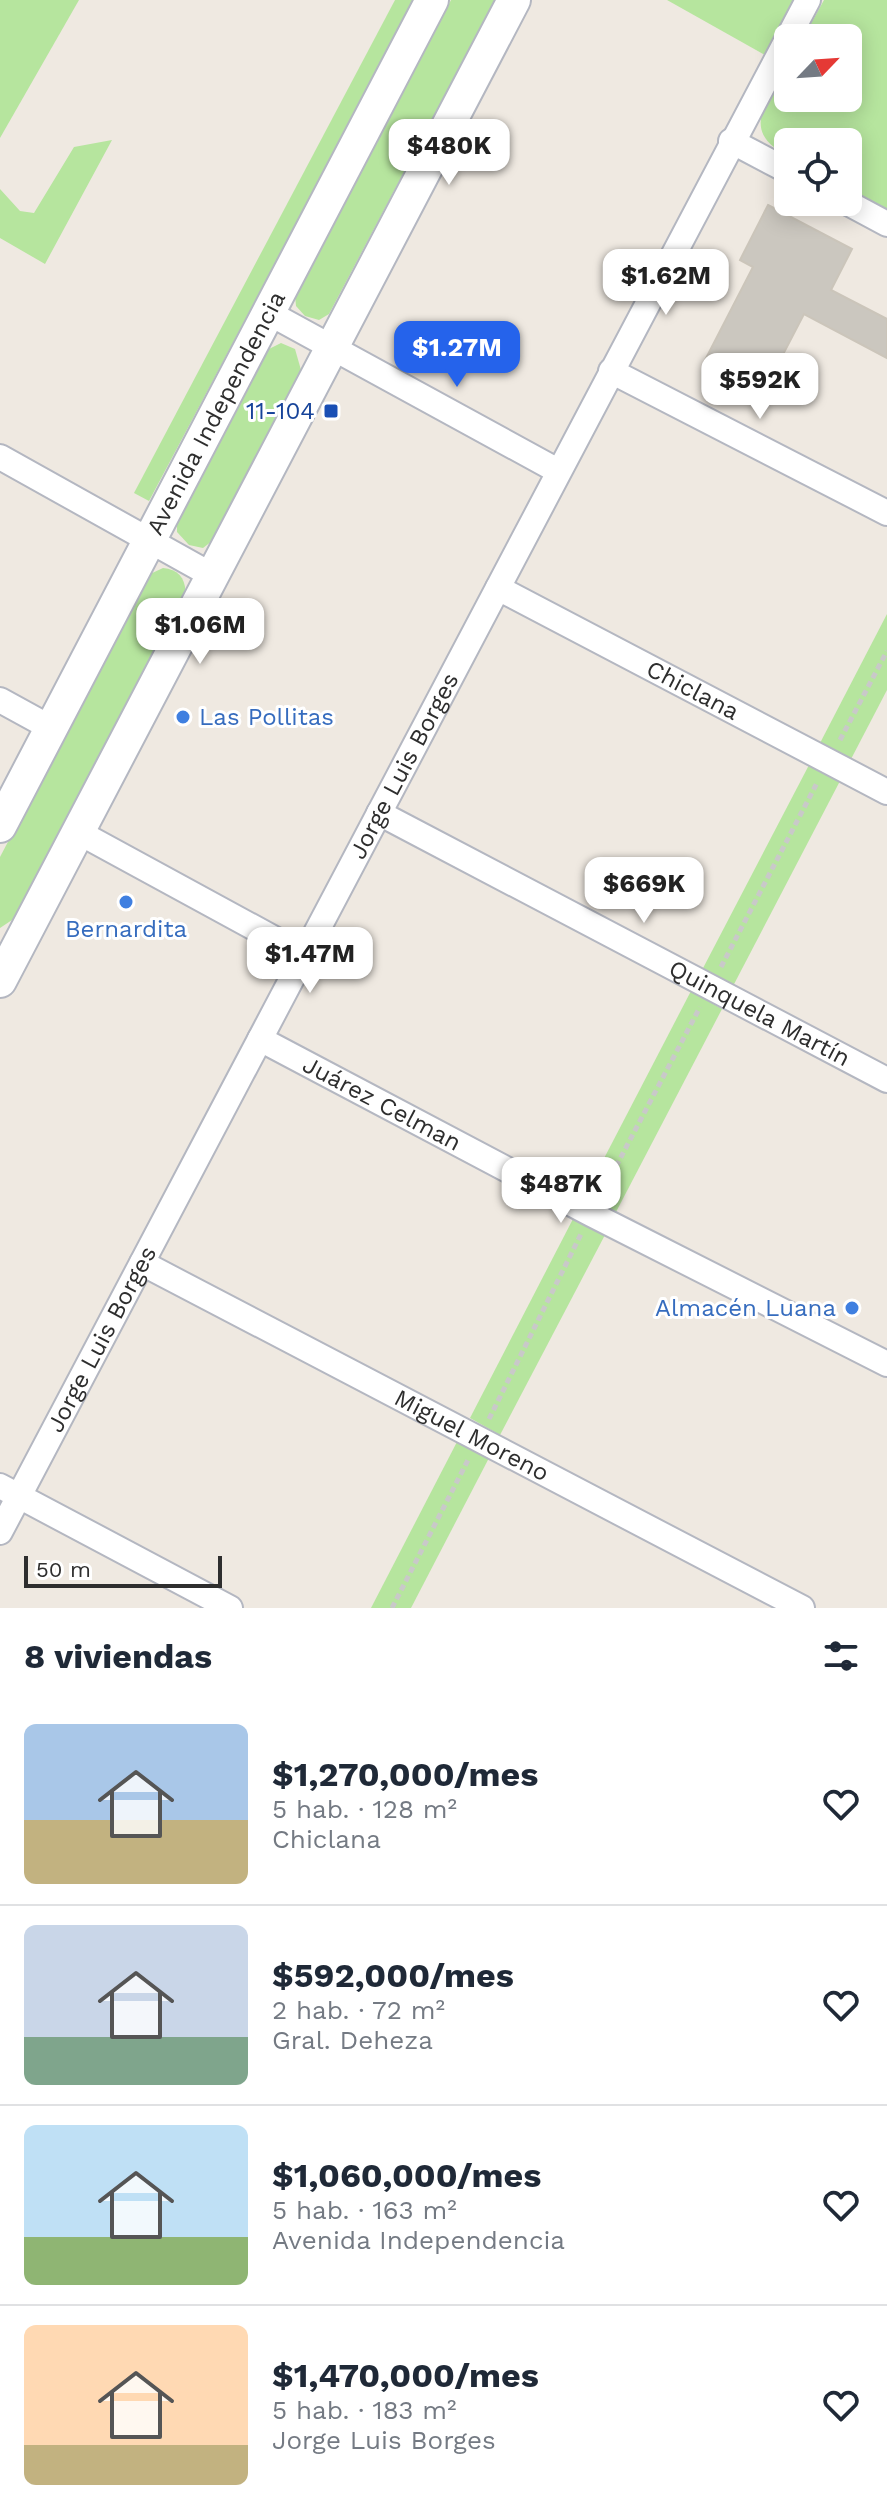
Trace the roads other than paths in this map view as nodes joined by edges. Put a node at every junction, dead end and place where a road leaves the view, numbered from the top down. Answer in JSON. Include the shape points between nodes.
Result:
{"nodes":[{"id":1,"x":432,"y":0,"type":"edge"},
{"id":2,"x":514,"y":0,"type":"edge"},
{"id":3,"x":808,"y":0,"type":"edge"},
{"id":4,"x":731,"y":141,"type":"junction"},
{"id":5,"x":774,"y":164,"type":"edge"},
{"id":6,"x":862,"y":211,"type":"edge"},
{"id":7,"x":887,"y":224,"type":"edge"},
{"id":8,"x":269,"y":313,"type":"junction"},
{"id":9,"x":333,"y":349,"type":"junction"},
{"id":10,"x":611,"y":371,"type":"junction"},
{"id":11,"x":0,"y":457,"type":"edge"},
{"id":12,"x":558,"y":471,"type":"junction"},
{"id":13,"x":887,"y":513,"type":"edge"},
{"id":14,"x":148,"y":538,"type":"junction"},
{"id":15,"x":215,"y":577,"type":"junction"},
{"id":16,"x":498,"y":588,"type":"junction"},
{"id":17,"x":0,"y":700,"type":"edge"},
{"id":18,"x":51,"y":728,"type":"junction"},
{"id":19,"x":887,"y":792,"type":"edge"},
{"id":20,"x":379,"y":813,"type":"junction"},
{"id":21,"x":0,"y":826,"type":"edge"},
{"id":22,"x":80,"y":833,"type":"junction"},
{"id":23,"x":304,"y":955,"type":"junction"},
{"id":24,"x":5,"y":961,"type":"edge"},
{"id":25,"x":260,"y":1039,"type":"junction"},
{"id":26,"x":887,"y":1080,"type":"edge"},
{"id":27,"x":142,"y":1263,"type":"junction"},
{"id":28,"x":887,"y":1364,"type":"edge"},
{"id":29,"x":9,"y":1491,"type":"edge"},
{"id":30,"x":0,"y":1532,"type":"edge"},
{"id":31,"x":230,"y":1608,"type":"edge"},
{"id":32,"x":802,"y":1608,"type":"edge"}],
"edges":[{"from":1,"to":8,"type":"main road","name":"Avenida Independencia"},
{"from":2,"to":9,"type":"main road"},
{"from":3,"to":4,"type":"street","name":"Jorge Luis Borges"},
{"from":4,"to":5,"type":"street"},
{"from":4,"to":10,"type":"street","name":"Jorge Luis Borges"},
{"from":6,"to":7,"type":"street"},
{"from":8,"to":9,"type":"street"},
{"from":8,"to":14,"type":"main road","name":"Avenida Independencia"},
{"from":9,"to":12,"type":"street"},
{"from":9,"to":15,"type":"main road"},
{"from":10,"to":12,"type":"street","name":"Jorge Luis Borges"},
{"from":10,"to":13,"type":"street"},
{"from":11,"to":14,"type":"street"},
{"from":12,"to":16,"type":"street","name":"Jorge Luis Borges"},
{"from":14,"to":15,"type":"street"},
{"from":14,"to":18,"type":"main road","name":"Avenida Independencia"},
{"from":15,"to":22,"type":"main road"},
{"from":16,"to":19,"type":"street","name":"Chiclana"},
{"from":16,"to":20,"type":"street","name":"Jorge Luis Borges"},
{"from":17,"to":18,"type":"street"},
{"from":18,"to":21,"type":"main road","name":"Avenida Independencia"},
{"from":20,"to":23,"type":"street","name":"Jorge Luis Borges"},
{"from":20,"to":26,"type":"street","name":"Quinquela Martín"},
{"from":22,"to":23,"type":"street"},
{"from":22,"to":24,"type":"main road"},
{"from":23,"to":25,"type":"street","name":"Jorge Luis Borges"},
{"from":25,"to":27,"type":"street","name":"Jorge Luis Borges"},
{"from":25,"to":28,"type":"street","name":"Juárez Celman"},
{"from":27,"to":29,"type":"street","name":"Jorge Luis Borges"},
{"from":27,"to":32,"type":"street","name":"Miguel Moreno"},
{"from":29,"to":30,"type":"street","name":"Jorge Luis Borges"},
{"from":29,"to":31,"type":"street"}]}
